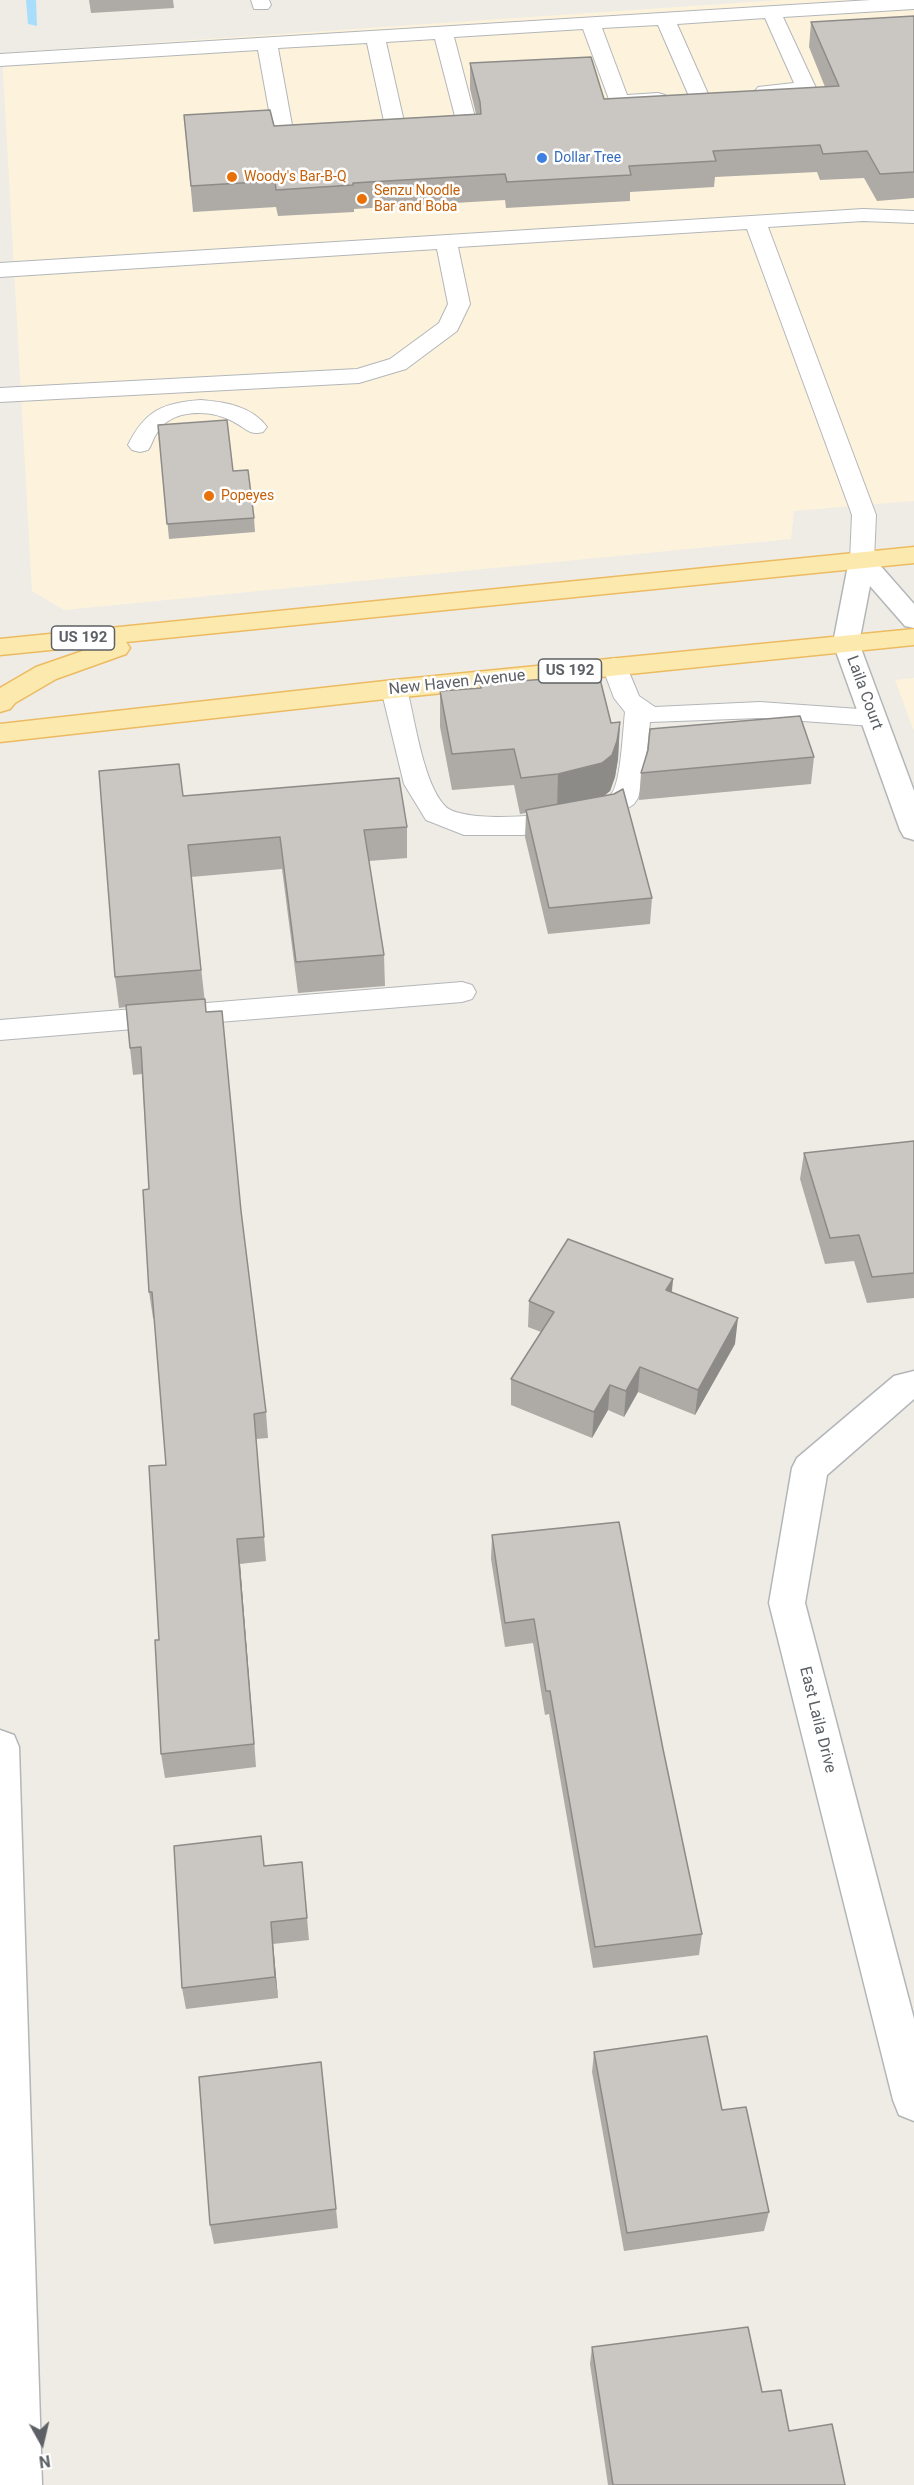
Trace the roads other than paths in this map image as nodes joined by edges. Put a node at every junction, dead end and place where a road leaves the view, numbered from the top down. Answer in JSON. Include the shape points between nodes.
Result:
{"nodes":[{"id":1,"x":914,"y":3,"type":"edge"},
{"id":2,"x":771,"y":11,"type":"junction"},
{"id":3,"x":665,"y":18,"type":"junction"},
{"id":4,"x":590,"y":22,"type":"junction"},
{"id":5,"x":443,"y":32,"type":"junction"},
{"id":6,"x":375,"y":36,"type":"junction"},
{"id":7,"x":267,"y":43,"type":"junction"},
{"id":8,"x":0,"y":60,"type":"edge"},
{"id":9,"x":746,"y":92,"type":"edge"},
{"id":10,"x":723,"y":94,"type":"edge"},
{"id":11,"x":699,"y":96,"type":"junction"},
{"id":12,"x":397,"y":135,"type":"junction"},
{"id":13,"x":375,"y":136,"type":"edge"},
{"id":14,"x":330,"y":140,"type":"edge"},
{"id":15,"x":914,"y":217,"type":"edge"},
{"id":16,"x":755,"y":222,"type":"junction"},
{"id":17,"x":446,"y":242,"type":"junction"},
{"id":18,"x":0,"y":270,"type":"edge"},
{"id":19,"x":0,"y":395,"type":"edge"},
{"id":20,"x":255,"y":427,"type":"dead end"},
{"id":21,"x":140,"y":445,"type":"dead end"},
{"id":22,"x":914,"y":555,"type":"edge"},
{"id":23,"x":862,"y":560,"type":"junction"},
{"id":24,"x":914,"y":620,"type":"edge"},
{"id":25,"x":167,"y":630,"type":"junction"},
{"id":26,"x":914,"y":637,"type":"edge"},
{"id":27,"x":846,"y":643,"type":"junction"},
{"id":28,"x":0,"y":647,"type":"edge"},
{"id":29,"x":615,"y":666,"type":"junction"},
{"id":30,"x":394,"y":689,"type":"junction"},
{"id":31,"x":0,"y":703,"type":"edge"},
{"id":32,"x":638,"y":712,"type":"junction"},
{"id":33,"x":873,"y":718,"type":"junction"},
{"id":34,"x":0,"y":733,"type":"edge"},
{"id":35,"x":914,"y":830,"type":"edge"},
{"id":36,"x":462,"y":992,"type":"dead end"},
{"id":37,"x":0,"y":1030,"type":"edge"},
{"id":38,"x":914,"y":1385,"type":"edge"},
{"id":39,"x":0,"y":1747,"type":"edge"},
{"id":40,"x":914,"y":2100,"type":"edge"},
{"id":41,"x":19,"y":2485,"type":"edge"}],
"edges":[{"from":1,"to":2,"type":"lane"},
{"from":2,"to":3,"type":"lane"},
{"from":2,"to":9,"type":"lane","via":[[806,88]]},
{"from":3,"to":4,"type":"lane"},
{"from":3,"to":11,"type":"lane"},
{"from":4,"to":5,"type":"lane"},
{"from":4,"to":11,"type":"lane","via":[[620,102]]},
{"from":5,"to":6,"type":"lane"},
{"from":5,"to":12,"type":"lane","via":[[468,129]]},
{"from":6,"to":7,"type":"lane"},
{"from":6,"to":12,"type":"lane"},
{"from":7,"to":8,"type":"lane"},
{"from":7,"to":14,"type":"lane","via":[[285,143]]},
{"from":10,"to":11,"type":"lane"},
{"from":12,"to":13,"type":"lane"},
{"from":15,"to":16,"type":"lane","via":[[863,215]]},
{"from":16,"to":17,"type":"lane"},
{"from":16,"to":23,"type":"lane","via":[[864,515]]},
{"from":17,"to":18,"type":"lane"},
{"from":17,"to":19,"type":"lane","via":[[459,304],[449,326],[398,364],[359,376]]},
{"from":20,"to":21,"type":"lane","via":[[235,411],[217,407],[171,411],[148,427]]},
{"from":22,"to":23,"type":"main road","number":"US 192"},
{"from":23,"to":24,"type":"street"},
{"from":23,"to":25,"type":"main road","number":"US 192"},
{"from":23,"to":27,"type":"street","name":"Laila Court"},
{"from":25,"to":28,"type":"main road","number":"US 192"},
{"from":25,"to":31,"type":"main road","via":[[46,673]]},
{"from":26,"to":27,"type":"main road","name":"New Haven Avenue","number":"US 192"},
{"from":27,"to":29,"type":"main road","name":"New Haven Avenue","number":"US 192"},
{"from":27,"to":33,"type":"street","name":"Laila Court"},
{"from":29,"to":30,"type":"main road","name":"New Haven Avenue","number":"US 192"},
{"from":29,"to":32,"type":"lane","via":[[627,698]]},
{"from":30,"to":32,"type":"lane","via":[[417,784],[436,814],[464,826],[523,826],[602,813],[624,798],[631,776]]},
{"from":30,"to":34,"type":"main road","name":"New Haven Avenue","number":"US 192"},
{"from":32,"to":33,"type":"lane","via":[[654,715],[760,710]]},
{"from":33,"to":35,"type":"street","name":"Laila Court"},
{"from":36,"to":37,"type":"lane"},
{"from":38,"to":40,"type":"street","name":"East Laila Drive","via":[[906,1386],[810,1468],[787,1603]]},
{"from":39,"to":41,"type":"street"}]}
